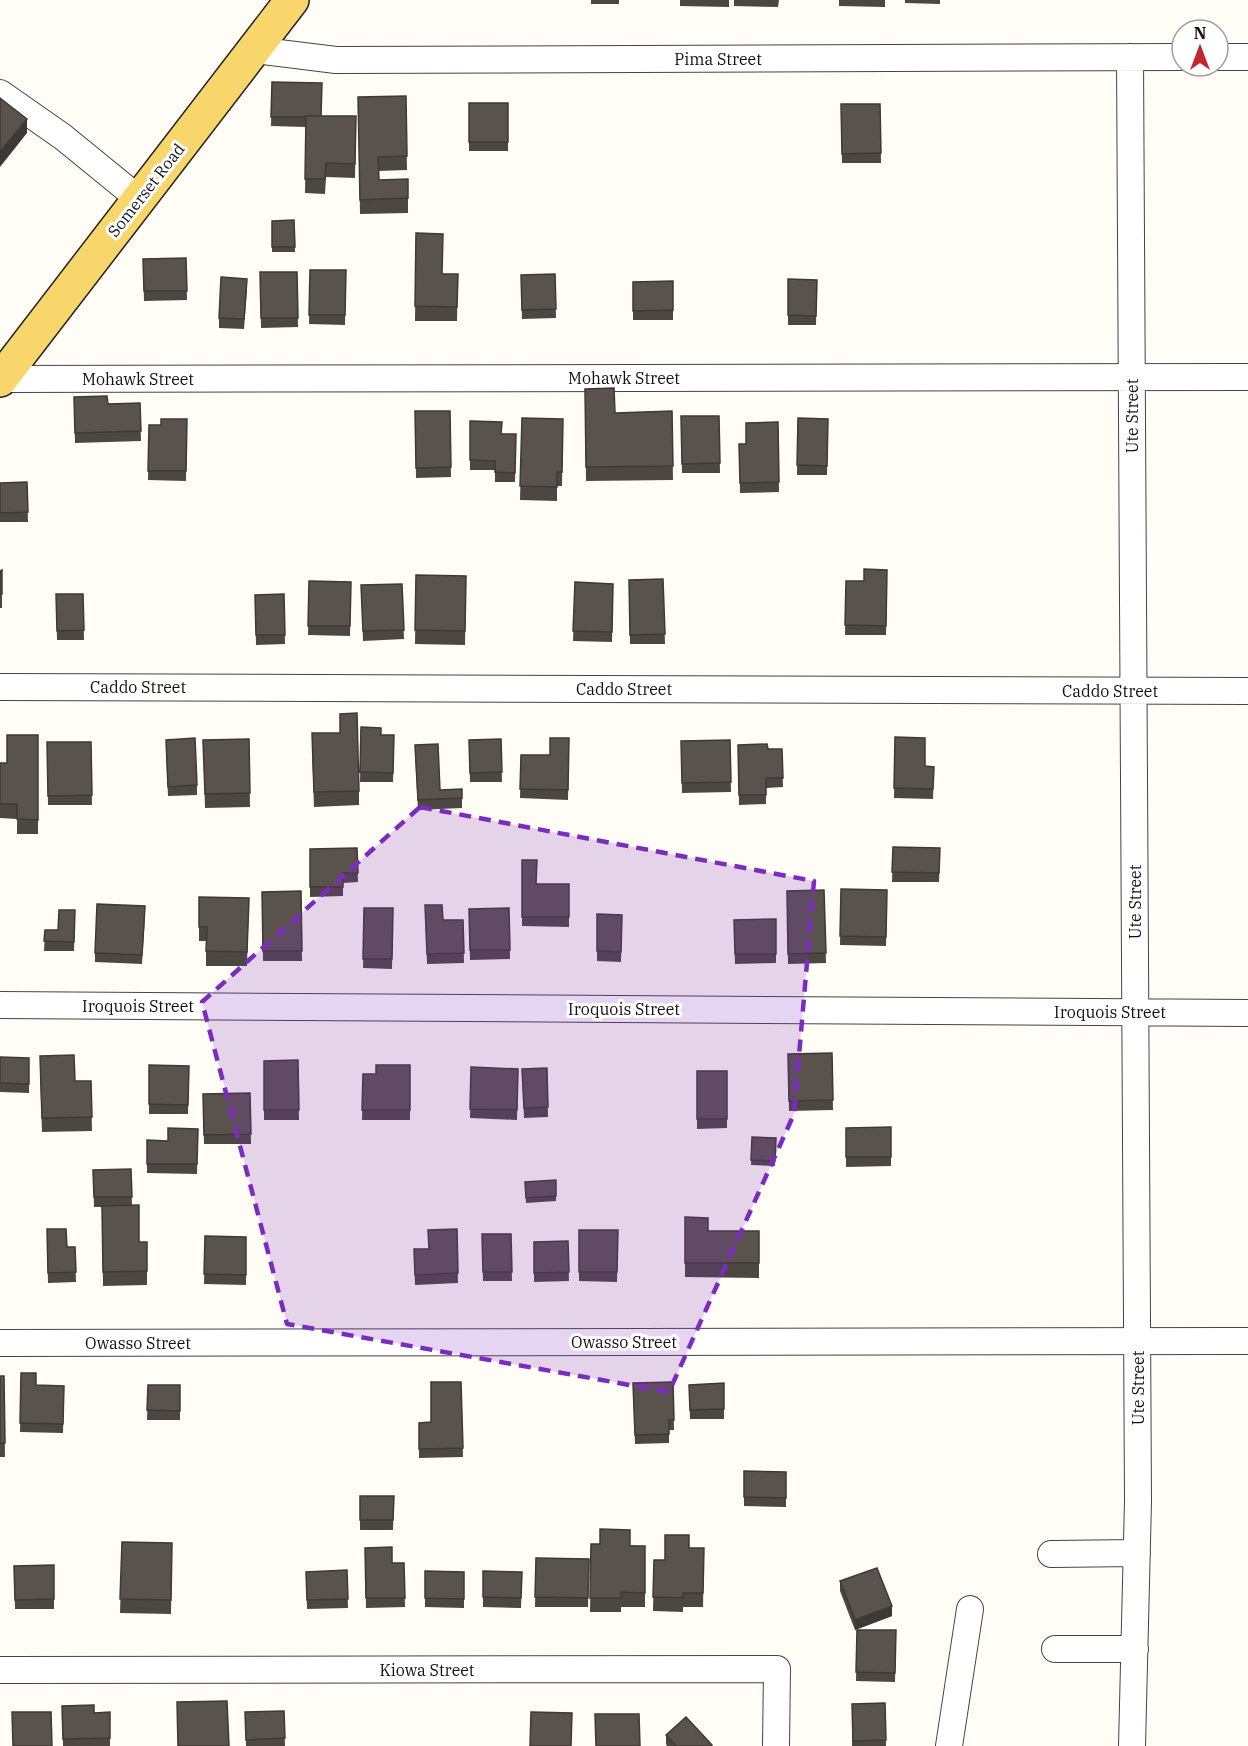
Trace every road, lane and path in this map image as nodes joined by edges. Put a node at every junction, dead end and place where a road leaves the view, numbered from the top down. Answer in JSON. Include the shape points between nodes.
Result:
{"nodes":[{"id":1,"x":292,"y":0,"type":"edge"},
{"id":2,"x":254,"y":50,"type":"junction"},
{"id":3,"x":1130,"y":57,"type":"junction"},
{"id":4,"x":1170,"y":57,"type":"edge"},
{"id":5,"x":1230,"y":57,"type":"edge"},
{"id":6,"x":1248,"y":57,"type":"edge"},
{"id":7,"x":0,"y":93,"type":"edge"},
{"id":8,"x":139,"y":199,"type":"junction"},
{"id":9,"x":1132,"y":376,"type":"junction"},
{"id":10,"x":1248,"y":377,"type":"edge"},
{"id":11,"x":0,"y":380,"type":"edge"},
{"id":12,"x":0,"y":687,"type":"edge"},
{"id":13,"x":1134,"y":691,"type":"junction"},
{"id":14,"x":1248,"y":691,"type":"edge"},
{"id":15,"x":0,"y":1005,"type":"edge"},
{"id":16,"x":1136,"y":1012,"type":"junction"},
{"id":17,"x":1248,"y":1013,"type":"edge"},
{"id":18,"x":1138,"y":1341,"type":"junction"},
{"id":19,"x":1248,"y":1341,"type":"edge"},
{"id":20,"x":0,"y":1344,"type":"edge"},
{"id":21,"x":1137,"y":1553,"type":"junction"},
{"id":22,"x":1051,"y":1554,"type":"dead end"},
{"id":23,"x":970,"y":1609,"type":"dead end"},
{"id":24,"x":1055,"y":1649,"type":"dead end"},
{"id":25,"x":1135,"y":1649,"type":"junction"},
{"id":26,"x":0,"y":1670,"type":"edge"},
{"id":27,"x":776,"y":1746,"type":"edge"},
{"id":28,"x":948,"y":1746,"type":"edge"},
{"id":29,"x":1132,"y":1746,"type":"edge"}],
"edges":[{"from":1,"to":2,"type":"main road","name":"Somerset Road"},
{"from":2,"to":3,"type":"street","name":"Pima Street","via":[[336,60]]},
{"from":2,"to":8,"type":"main road","name":"Somerset Road"},
{"from":3,"to":4,"type":"street","name":"Pima Street"},
{"from":3,"to":9,"type":"street","name":"Ute Street"},
{"from":5,"to":6,"type":"street"},
{"from":7,"to":8,"type":"street","via":[[63,137]]},
{"from":8,"to":11,"type":"main road","name":"Somerset Road"},
{"from":9,"to":10,"type":"street","name":"Mohawk Street"},
{"from":9,"to":11,"type":"street","name":"Mohawk Street"},
{"from":9,"to":13,"type":"street","name":"Ute Street"},
{"from":12,"to":13,"type":"street","name":"Caddo Street"},
{"from":13,"to":14,"type":"street","name":"Caddo Street"},
{"from":13,"to":16,"type":"street","name":"Ute Street"},
{"from":15,"to":16,"type":"street","name":"Iroquois Street"},
{"from":16,"to":17,"type":"street","name":"Iroquois Street"},
{"from":16,"to":18,"type":"street","name":"Ute Street"},
{"from":18,"to":19,"type":"street","name":"Owasso Street"},
{"from":18,"to":20,"type":"street","name":"Owasso Street"},
{"from":18,"to":21,"type":"street","name":"Ute Street"},
{"from":21,"to":22,"type":"street"},
{"from":21,"to":25,"type":"street","name":"Ute Street"},
{"from":23,"to":28,"type":"street"},
{"from":24,"to":25,"type":"street"},
{"from":25,"to":29,"type":"street","name":"Ute Street"},
{"from":26,"to":27,"type":"street","name":"Kiowa Street","via":[[777,1669]]}]}
